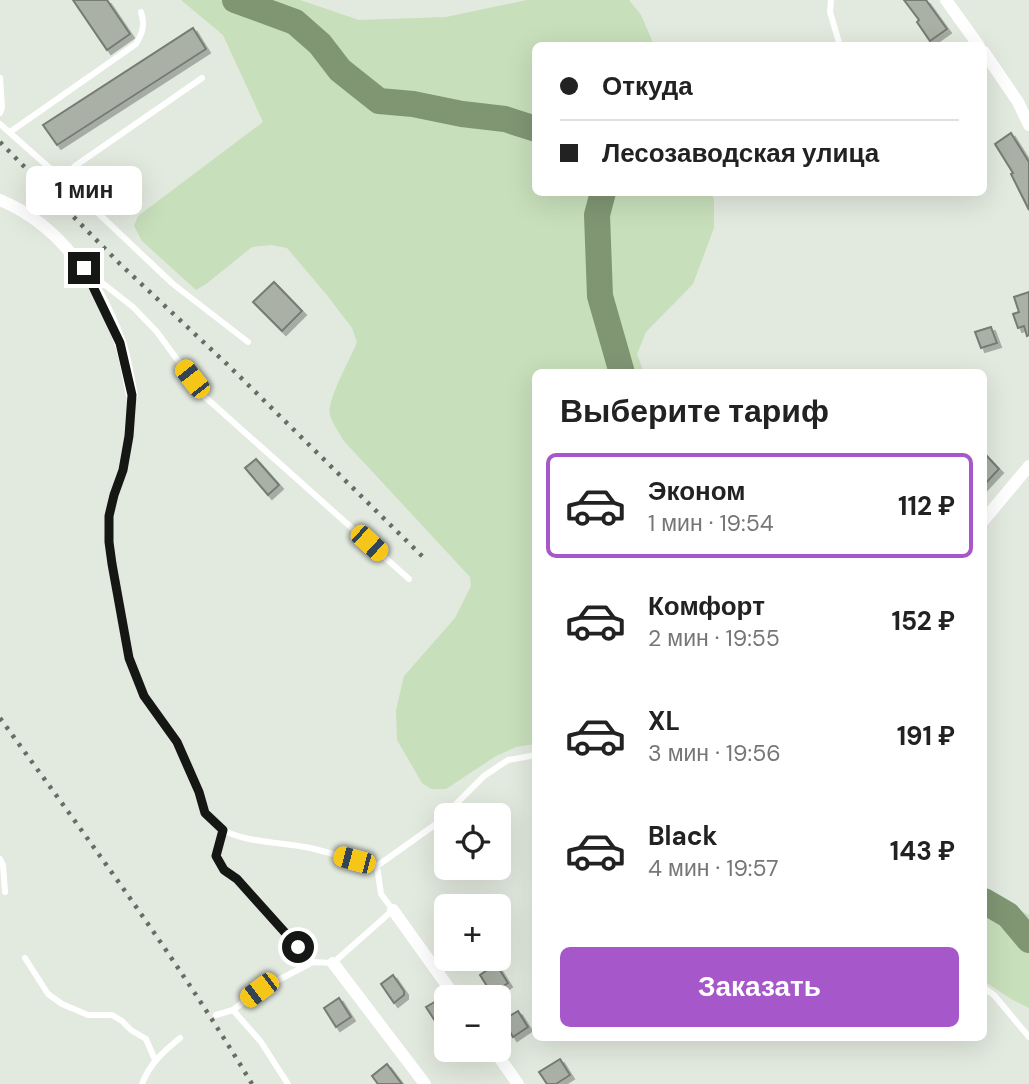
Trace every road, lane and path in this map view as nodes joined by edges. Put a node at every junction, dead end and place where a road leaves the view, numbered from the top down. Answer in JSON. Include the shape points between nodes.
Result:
{"nodes":[{"id":1,"x":831,"y":0,"type":"edge"},
{"id":2,"x":946,"y":0,"type":"edge"},
{"id":3,"x":141,"y":12,"type":"dead end"},
{"id":4,"x":839,"y":42,"type":"edge"},
{"id":5,"x":976,"y":42,"type":"edge"},
{"id":6,"x":987,"y":56,"type":"edge"},
{"id":7,"x":0,"y":78,"type":"edge"},
{"id":8,"x":201,"y":78,"type":"dead end"},
{"id":9,"x":1023,"y":99,"type":"edge"},
{"id":10,"x":0,"y":113,"type":"edge"},
{"id":11,"x":0,"y":124,"type":"edge"},
{"id":12,"x":1029,"y":125,"type":"edge"},
{"id":13,"x":10,"y":132,"type":"junction"},
{"id":14,"x":62,"y":179,"type":"junction"},
{"id":15,"x":0,"y":200,"type":"edge"},
{"id":16,"x":84,"y":268,"type":"junction"},
{"id":17,"x":248,"y":342,"type":"dead end"},
{"id":18,"x":132,"y":395,"type":"joint"},
{"id":19,"x":1029,"y":466,"type":"edge"},
{"id":20,"x":987,"y":516,"type":"edge"},
{"id":21,"x":410,"y":579,"type":"dead end"},
{"id":22,"x":532,"y":756,"type":"edge"},
{"id":23,"x":223,"y":830,"type":"junction"},
{"id":24,"x":0,"y":859,"type":"edge"},
{"id":25,"x":377,"y":866,"type":"junction"},
{"id":26,"x":5,"y":892,"type":"dead end"},
{"id":27,"x":393,"y":910,"type":"junction"},
{"id":28,"x":25,"y":958,"type":"dead end"},
{"id":29,"x":313,"y":962,"type":"junction"},
{"id":30,"x":333,"y":963,"type":"junction"},
{"id":31,"x":447,"y":985,"type":"edge"},
{"id":32,"x":987,"y":990,"type":"edge"},
{"id":33,"x":233,"y":1010,"type":"junction"},
{"id":34,"x":216,"y":1015,"type":"dead end"},
{"id":35,"x":1029,"y":1037,"type":"edge"},
{"id":36,"x":180,"y":1038,"type":"dead end"},
{"id":37,"x":155,"y":1060,"type":"junction"},
{"id":38,"x":502,"y":1062,"type":"edge"},
{"id":39,"x":142,"y":1084,"type":"edge"},
{"id":40,"x":288,"y":1084,"type":"edge"},
{"id":41,"x":425,"y":1084,"type":"edge"},
{"id":42,"x":518,"y":1084,"type":"edge"}],
"edges":[{"from":1,"to":4,"type":"lane"},
{"from":2,"to":5,"type":"street"},
{"from":3,"to":13,"type":"lane","via":[[143,32],[136,44]]},
{"from":6,"to":9,"type":"street"},
{"from":7,"to":10,"type":"lane"},
{"from":8,"to":14,"type":"lane"},
{"from":9,"to":12,"type":"street"},
{"from":11,"to":13,"type":"lane"},
{"from":13,"to":14,"type":"lane"},
{"from":14,"to":17,"type":"lane","via":[[173,284]]},
{"from":15,"to":16,"type":"street","via":[[45,227]]},
{"from":16,"to":18,"type":"street","via":[[120,343]]},
{"from":16,"to":21,"type":"lane","via":[[158,332],[204,396]]},
{"from":18,"to":23,"type":"lane","via":[[125,458],[109,529],[129,658],[144,696],[177,742],[205,813]]},
{"from":19,"to":20,"type":"street"},
{"from":22,"to":25,"type":"lane","via":[[508,760],[492,770],[436,824]]},
{"from":23,"to":25,"type":"lane"},
{"from":23,"to":29,"type":"lane","via":[[216,856],[224,870]]},
{"from":24,"to":26,"type":"lane"},
{"from":25,"to":27,"type":"lane","via":[[381,894]]},
{"from":27,"to":30,"type":"lane"},
{"from":27,"to":31,"type":"street"},
{"from":28,"to":37,"type":"lane","via":[[48,994],[88,1015],[112,1015],[122,1021],[146,1039]]},
{"from":29,"to":30,"type":"lane"},
{"from":29,"to":33,"type":"lane","via":[[259,990]]},
{"from":30,"to":41,"type":"street"},
{"from":32,"to":35,"type":"lane"},
{"from":33,"to":34,"type":"lane"},
{"from":33,"to":40,"type":"lane"},
{"from":36,"to":37,"type":"lane"},
{"from":37,"to":39,"type":"lane"},
{"from":38,"to":42,"type":"street"}]}
